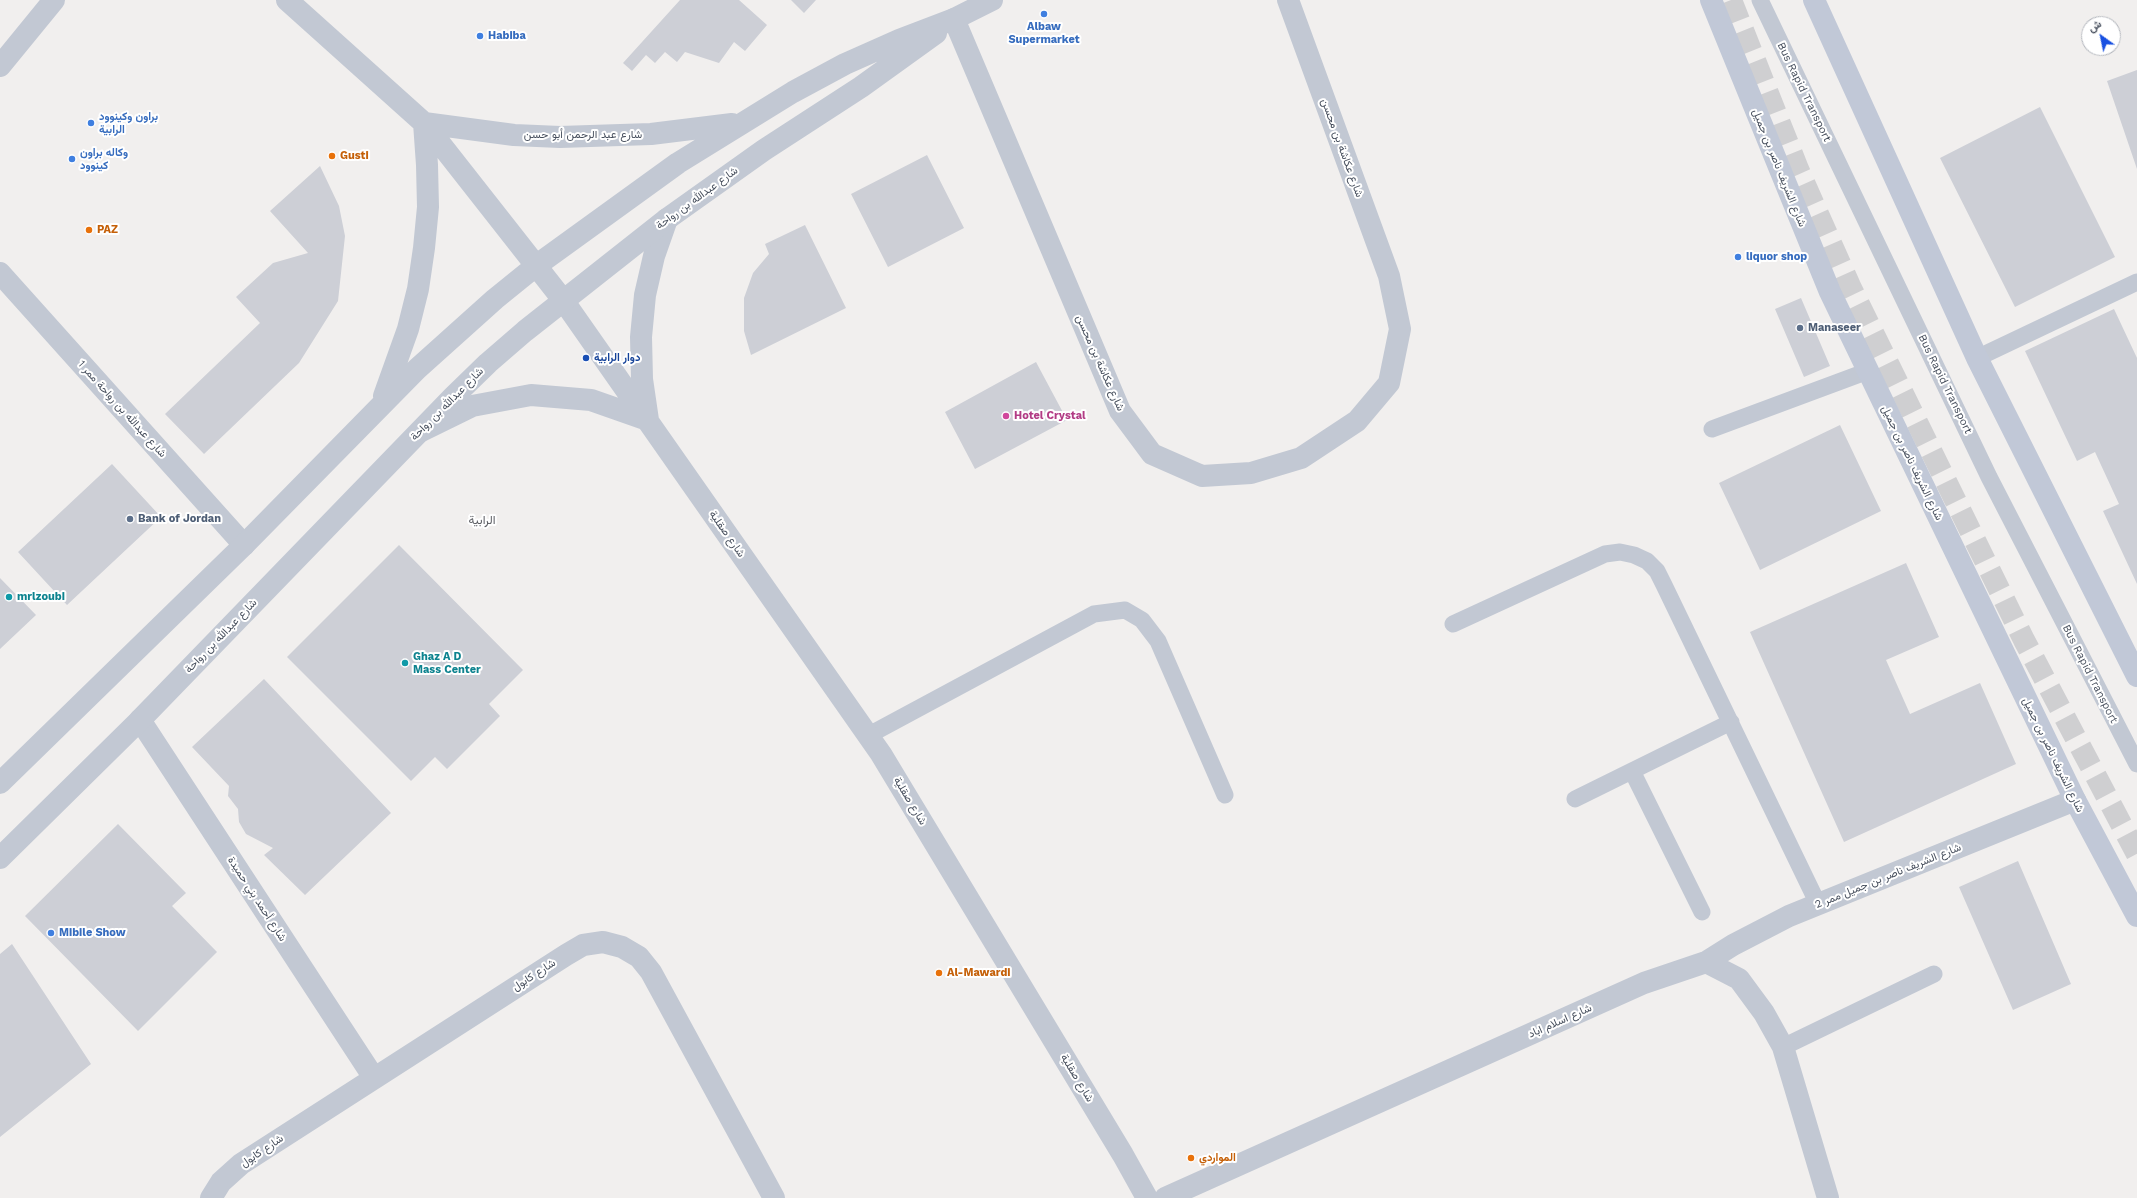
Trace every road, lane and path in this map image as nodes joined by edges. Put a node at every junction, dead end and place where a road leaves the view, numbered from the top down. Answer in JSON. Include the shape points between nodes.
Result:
{"nodes":[{"id":1,"x":54,"y":0,"type":"edge"},
{"id":2,"x":287,"y":0,"type":"edge"},
{"id":3,"x":992,"y":0,"type":"edge"},
{"id":4,"x":1288,"y":0,"type":"edge"},
{"id":5,"x":1711,"y":0,"type":"edge"},
{"id":6,"x":1760,"y":0,"type":"edge"},
{"id":7,"x":1814,"y":0,"type":"edge"},
{"id":8,"x":954,"y":19,"type":"junction"},
{"id":9,"x":0,"y":66,"type":"edge"},
{"id":10,"x":424,"y":123,"type":"junction"},
{"id":11,"x":743,"y":123,"type":"junction"},
{"id":12,"x":667,"y":218,"type":"junction"},
{"id":13,"x":537,"y":265,"type":"junction"},
{"id":14,"x":0,"y":273,"type":"edge"},
{"id":15,"x":2137,"y":282,"type":"edge"},
{"id":16,"x":564,"y":300,"type":"junction"},
{"id":17,"x":1977,"y":358,"type":"junction"},
{"id":18,"x":1868,"y":371,"type":"junction"},
{"id":19,"x":380,"y":407,"type":"junction"},
{"id":20,"x":648,"y":420,"type":"junction"},
{"id":21,"x":1712,"y":429,"type":"dead end"},
{"id":22,"x":418,"y":432,"type":"junction"},
{"id":23,"x":244,"y":546,"type":"junction"},
{"id":24,"x":1453,"y":624,"type":"dead end"},
{"id":25,"x":2132,"y":654,"type":"edge"},
{"id":26,"x":2137,"y":676,"type":"edge"},
{"id":27,"x":140,"y":720,"type":"junction"},
{"id":28,"x":1731,"y":722,"type":"junction"},
{"id":29,"x":869,"y":736,"type":"junction"},
{"id":30,"x":2137,"y":764,"type":"edge"},
{"id":31,"x":1632,"y":771,"type":"junction"},
{"id":32,"x":0,"y":783,"type":"edge"},
{"id":33,"x":1226,"y":795,"type":"dead end"},
{"id":34,"x":1575,"y":799,"type":"dead end"},
{"id":35,"x":2075,"y":800,"type":"junction"},
{"id":36,"x":0,"y":858,"type":"edge"},
{"id":37,"x":1818,"y":904,"type":"junction"},
{"id":38,"x":1702,"y":912,"type":"dead end"},
{"id":39,"x":2137,"y":916,"type":"edge"},
{"id":40,"x":1706,"y":962,"type":"junction"},
{"id":41,"x":1934,"y":974,"type":"dead end"},
{"id":42,"x":1783,"y":1047,"type":"junction"},
{"id":43,"x":374,"y":1078,"type":"junction"},
{"id":44,"x":211,"y":1198,"type":"edge"},
{"id":45,"x":774,"y":1198,"type":"edge"},
{"id":46,"x":1147,"y":1198,"type":"edge"},
{"id":47,"x":1166,"y":1198,"type":"edge"},
{"id":48,"x":1828,"y":1198,"type":"edge"}],
"edges":[{"from":1,"to":9,"type":"street"},
{"from":2,"to":10,"type":"street"},
{"from":3,"to":8,"type":"street","name":"شارع عبدالله بن رواحة"},
{"from":4,"to":8,"type":"street","name":"شارع عكاشة بن محسن","via":[[1389,276],[1400,329],[1389,383],[1357,421],[1301,458],[1251,473],[1202,476],[1152,454],[1120,411]]},
{"from":5,"to":18,"type":"main road","name":"شارع الشريف ناصر بن جميل","via":[[1830,292]]},
{"from":6,"to":30,"type":"lane","name":"Bus Rapid Transport","via":[[1989,477]]},
{"from":7,"to":17,"type":"main road"},
{"from":8,"to":11,"type":"street","name":"شارع عبدالله بن رواحة","via":[[844,64]]},
{"from":8,"to":12,"type":"street","name":"شارع عبدالله بن رواحة","via":[[879,74]]},
{"from":10,"to":11,"type":"street","name":"شارع عبد الرحمن أبو حسن","via":[[507,134],[560,137],[651,134]]},
{"from":10,"to":13,"type":"street"},
{"from":10,"to":19,"type":"street","via":[[428,207],[418,289],[396,369]]},
{"from":11,"to":13,"type":"street","name":"شارع عبدالله بن رواحة","via":[[678,163]]},
{"from":12,"to":16,"type":"street","name":"شارع عبدالله بن رواحة"},
{"from":12,"to":20,"type":"street","name":"شارع صقلية","via":[[654,256],[645,295],[641,337],[642,379]]},
{"from":13,"to":16,"type":"street"},
{"from":13,"to":19,"type":"street","name":"شارع عبدالله بن رواحة","via":[[455,333]]},
{"from":14,"to":23,"type":"street","name":"شارع عبدالله بن رواحة ممر 1"},
{"from":15,"to":17,"type":"lane"},
{"from":16,"to":20,"type":"street","name":"شارع صقلية"},
{"from":16,"to":22,"type":"street","name":"شارع عبدالله بن رواحة","via":[[488,363]]},
{"from":17,"to":25,"type":"main road"},
{"from":18,"to":21,"type":"lane"},
{"from":18,"to":35,"type":"main road","name":"شارع الشريف ناصر بن جميل"},
{"from":19,"to":23,"type":"street","name":"شارع عبدالله بن رواحة"},
{"from":20,"to":22,"type":"street","via":[[591,400],[531,395],[472,406]]},
{"from":20,"to":29,"type":"street","name":"شارع صقلية"},
{"from":22,"to":27,"type":"street","name":"شارع عبدالله بن رواحة"},
{"from":23,"to":32,"type":"street","name":"شارع عبدالله بن رواحة"},
{"from":24,"to":28,"type":"lane","via":[[1591,559],[1620,552],[1634,554],[1647,561],[1657,572]]},
{"from":25,"to":26,"type":"main road"},
{"from":27,"to":36,"type":"street","name":"شارع عبدالله بن رواحة"},
{"from":27,"to":43,"type":"street","name":"شارع أحمد بني حميدة"},
{"from":28,"to":31,"type":"lane"},
{"from":28,"to":37,"type":"lane"},
{"from":29,"to":33,"type":"lane","via":[[1094,614],[1125,610],[1142,620],[1158,641]]},
{"from":29,"to":46,"type":"street","name":"شارع صقلية","via":[[1124,1155]]},
{"from":31,"to":34,"type":"lane"},
{"from":31,"to":38,"type":"lane"},
{"from":35,"to":37,"type":"street","name":"شارع الشريف ناصر بن جميل ممر 2"},
{"from":35,"to":39,"type":"main road","name":"شارع الشريف ناصر بن جميل"},
{"from":37,"to":40,"type":"street","name":"شارع الشريف ناصر بن جميل ممر 2","via":[[1760,930]]},
{"from":40,"to":42,"type":"street","via":[[1739,979],[1764,1013]]},
{"from":40,"to":47,"type":"street","name":"شارع اسلام اباد","via":[[1644,984]]},
{"from":41,"to":42,"type":"lane"},
{"from":42,"to":48,"type":"street"},
{"from":43,"to":44,"type":"street","name":"شارع كابول","via":[[241,1164],[221,1182]]},
{"from":43,"to":45,"type":"street","name":"شارع كابول","via":[[577,948],[603,942],[622,947],[639,957],[651,972]]}]}
